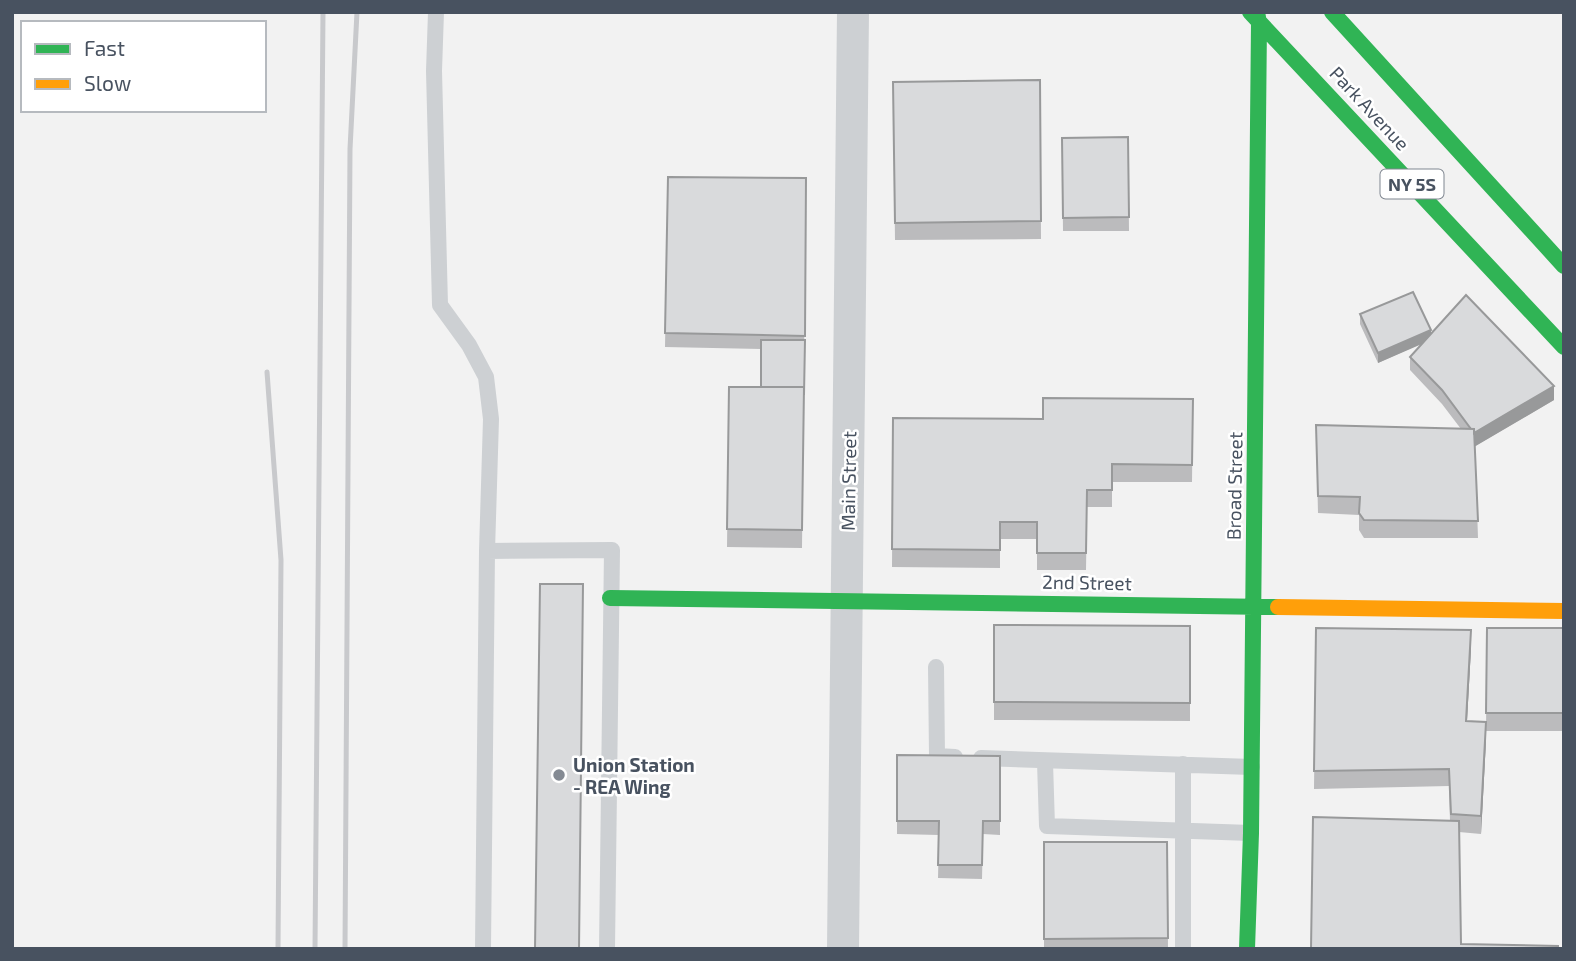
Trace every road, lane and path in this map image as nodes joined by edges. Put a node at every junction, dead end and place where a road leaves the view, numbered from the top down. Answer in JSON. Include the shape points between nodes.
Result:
{"nodes":[{"id":1,"x":436,"y":12,"type":"edge"},
{"id":2,"x":853,"y":12,"type":"edge"},
{"id":3,"x":1332,"y":12,"type":"edge"},
{"id":4,"x":1257,"y":15,"type":"edge"},
{"id":5,"x":1564,"y":266,"type":"edge"},
{"id":6,"x":1564,"y":347,"type":"edge"},
{"id":7,"x":487,"y":551,"type":"junction"},
{"id":8,"x":610,"y":598,"type":"junction"},
{"id":9,"x":847,"y":600,"type":"junction"},
{"id":10,"x":1254,"y":605,"type":"junction"},
{"id":11,"x":1564,"y":611,"type":"edge"},
{"id":12,"x":936,"y":667,"type":"dead end"},
{"id":13,"x":1045,"y":762,"type":"junction"},
{"id":14,"x":1183,"y":764,"type":"junction"},
{"id":15,"x":1252,"y":767,"type":"junction"},
{"id":16,"x":1182,"y":831,"type":"junction"},
{"id":17,"x":1251,"y":833,"type":"junction"},
{"id":18,"x":483,"y":949,"type":"edge"},
{"id":19,"x":607,"y":949,"type":"edge"},
{"id":20,"x":843,"y":949,"type":"edge"},
{"id":21,"x":1183,"y":949,"type":"edge"},
{"id":22,"x":1247,"y":949,"type":"edge"}],
"edges":[{"from":1,"to":7,"type":"lane","via":[[440,305],[486,376],[491,419]]},
{"from":2,"to":9,"type":"street","name":"Main Street"},
{"from":3,"to":5,"type":"main road","name":"Park Avenue","number":"NY 5S"},
{"from":4,"to":6,"type":"main road","name":"Park Avenue","number":"NY 5S"},
{"from":4,"to":10,"type":"main road","name":"Broad Street"},
{"from":7,"to":8,"type":"lane","via":[[612,550]]},
{"from":7,"to":18,"type":"lane"},
{"from":8,"to":9,"type":"main road","name":"2nd Street"},
{"from":8,"to":19,"type":"lane"},
{"from":9,"to":10,"type":"main road","name":"2nd Street"},
{"from":9,"to":20,"type":"street","name":"Main Street"},
{"from":10,"to":11,"type":"main road","name":"2nd Street"},
{"from":10,"to":15,"type":"main road","name":"Broad Street"},
{"from":12,"to":13,"type":"lane","via":[[937,756]]},
{"from":13,"to":14,"type":"lane"},
{"from":13,"to":16,"type":"lane","via":[[1047,826]]},
{"from":14,"to":15,"type":"lane"},
{"from":14,"to":16,"type":"lane"},
{"from":15,"to":17,"type":"main road","name":"Broad Street"},
{"from":16,"to":17,"type":"lane"},
{"from":16,"to":21,"type":"lane"},
{"from":17,"to":22,"type":"main road","name":"Broad Street"}]}
